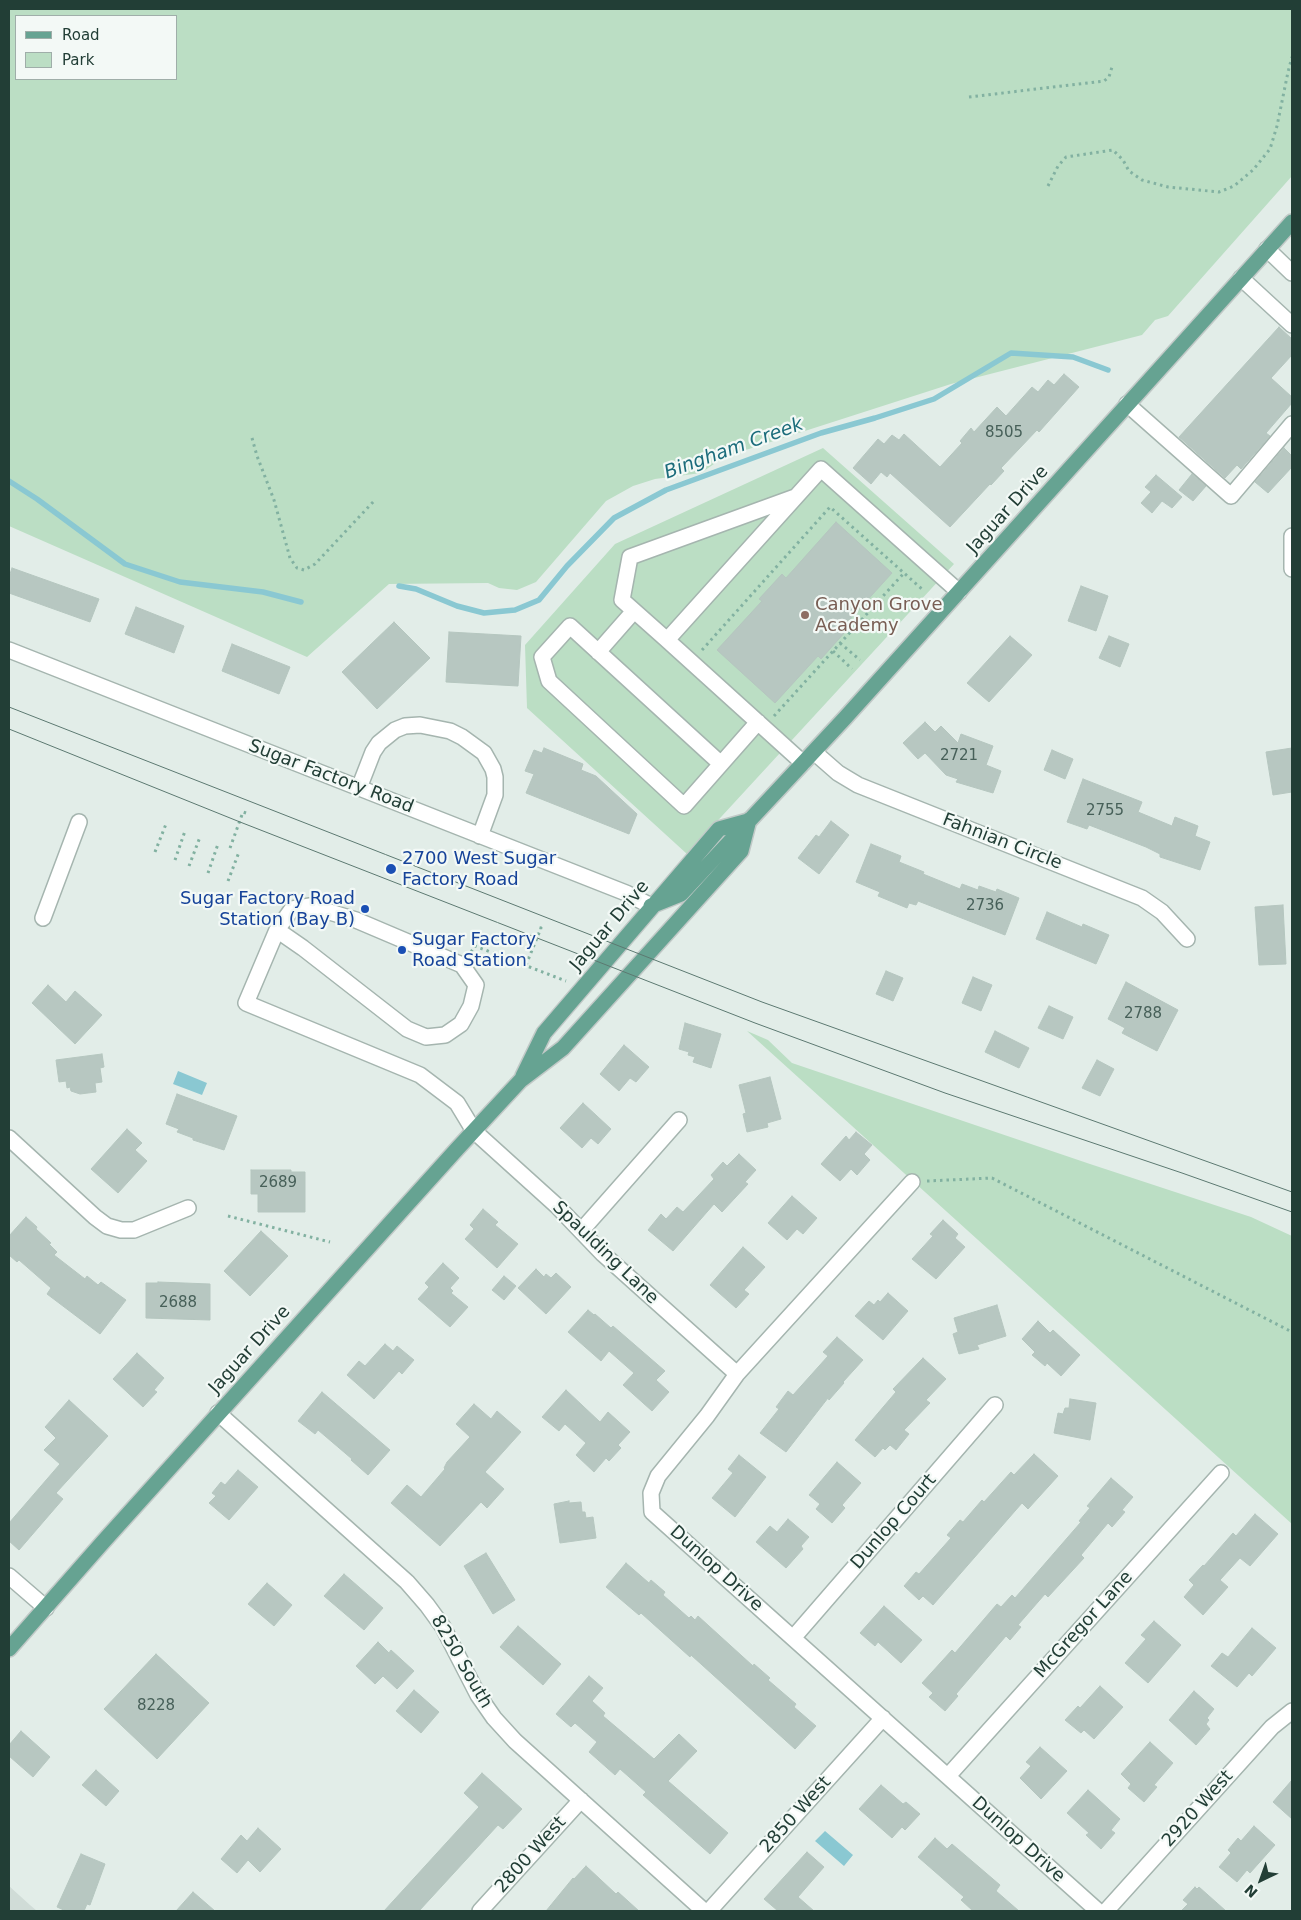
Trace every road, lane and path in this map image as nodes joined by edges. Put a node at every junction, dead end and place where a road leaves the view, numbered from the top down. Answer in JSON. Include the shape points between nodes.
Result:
{"nodes":[{"id":1,"x":1292,"y":58,"type":"edge"},
{"id":2,"x":1112,"y":67,"type":"dead end"},
{"id":3,"x":969,"y":97,"type":"dead end"},
{"id":4,"x":1048,"y":186,"type":"dead end"},
{"id":5,"x":1292,"y":222,"type":"edge"},
{"id":6,"x":1267,"y":249,"type":"junction"},
{"id":7,"x":1292,"y":273,"type":"edge"},
{"id":8,"x":1241,"y":278,"type":"junction"},
{"id":9,"x":1292,"y":325,"type":"edge"},
{"id":10,"x":1127,"y":404,"type":"junction"},
{"id":11,"x":1292,"y":424,"type":"edge"},
{"id":12,"x":252,"y":438,"type":"dead end"},
{"id":13,"x":796,"y":496,"type":"junction"},
{"id":14,"x":375,"y":500,"type":"dead end"},
{"id":15,"x":1292,"y":536,"type":"edge"},
{"id":16,"x":1292,"y":569,"type":"edge"},
{"id":17,"x":904,"y":572,"type":"junction"},
{"id":18,"x":924,"y":590,"type":"dead end"},
{"id":19,"x":959,"y":592,"type":"junction"},
{"id":20,"x":634,"y":611,"type":"junction"},
{"id":21,"x":667,"y":640,"type":"junction"},
{"id":22,"x":840,"y":643,"type":"junction"},
{"id":23,"x":9,"y":650,"type":"edge"},
{"id":24,"x":701,"y":651,"type":"dead end"},
{"id":25,"x":833,"y":651,"type":"junction"},
{"id":26,"x":598,"y":652,"type":"junction"},
{"id":27,"x":860,"y":660,"type":"dead end"},
{"id":28,"x":852,"y":669,"type":"dead end"},
{"id":29,"x":762,"y":716,"type":"junction"},
{"id":30,"x":774,"y":717,"type":"junction"},
{"id":31,"x":780,"y":722,"type":"dead end"},
{"id":32,"x":814,"y":752,"type":"junction"},
{"id":33,"x":803,"y":763,"type":"junction"},
{"id":34,"x":721,"y":764,"type":"junction"},
{"id":35,"x":359,"y":788,"type":"junction"},
{"id":36,"x":249,"y":814,"type":"dead end"},
{"id":37,"x":749,"y":820,"type":"junction"},
{"id":38,"x":79,"y":822,"type":"dead end"},
{"id":39,"x":166,"y":824,"type":"dead end"},
{"id":40,"x":185,"y":831,"type":"dead end"},
{"id":41,"x":480,"y":836,"type":"junction"},
{"id":42,"x":200,"y":837,"type":"dead end"},
{"id":43,"x":218,"y":844,"type":"dead end"},
{"id":44,"x":230,"y":848,"type":"dead end"},
{"id":45,"x":155,"y":852,"type":"dead end"},
{"id":46,"x":239,"y":852,"type":"dead end"},
{"id":47,"x":175,"y":860,"type":"dead end"},
{"id":48,"x":189,"y":866,"type":"dead end"},
{"id":49,"x":208,"y":873,"type":"dead end"},
{"id":50,"x":228,"y":881,"type":"dead end"},
{"id":51,"x":652,"y":906,"type":"junction"},
{"id":52,"x":43,"y":918,"type":"dead end"},
{"id":53,"x":537,"y":927,"type":"dead end"},
{"id":54,"x":277,"y":930,"type":"junction"},
{"id":55,"x":1187,"y":938,"type":"dead end"},
{"id":56,"x":469,"y":953,"type":"dead end"},
{"id":57,"x":526,"y":965,"type":"junction"},
{"id":58,"x":566,"y":980,"type":"dead end"},
{"id":59,"x":521,"y":1080,"type":"junction"},
{"id":60,"x":679,"y":1120,"type":"dead end"},
{"id":61,"x":474,"y":1132,"type":"junction"},
{"id":62,"x":9,"y":1138,"type":"edge"},
{"id":63,"x":912,"y":1182,"type":"joint"},
{"id":64,"x":188,"y":1208,"type":"dead end"},
{"id":65,"x":228,"y":1216,"type":"dead end"},
{"id":66,"x":581,"y":1231,"type":"junction"},
{"id":67,"x":330,"y":1242,"type":"dead end"},
{"id":68,"x":1292,"y":1332,"type":"edge"},
{"id":69,"x":737,"y":1374,"type":"junction"},
{"id":70,"x":995,"y":1406,"type":"dead end"},
{"id":71,"x":218,"y":1413,"type":"junction"},
{"id":72,"x":1221,"y":1473,"type":"dead end"},
{"id":73,"x":9,"y":1576,"type":"edge"},
{"id":74,"x":46,"y":1608,"type":"junction"},
{"id":75,"x":794,"y":1638,"type":"junction"},
{"id":76,"x":9,"y":1649,"type":"edge"},
{"id":77,"x":1292,"y":1711,"type":"edge"},
{"id":78,"x":883,"y":1718,"type":"junction"},
{"id":79,"x":948,"y":1776,"type":"junction"},
{"id":80,"x":581,"y":1800,"type":"junction"},
{"id":81,"x":480,"y":1911,"type":"edge"},
{"id":82,"x":704,"y":1911,"type":"edge"},
{"id":83,"x":709,"y":1911,"type":"edge"},
{"id":84,"x":1098,"y":1911,"type":"edge"},
{"id":85,"x":1106,"y":1911,"type":"edge"}],
"edges":[{"from":1,"to":4,"type":"path","via":[[1270,148],[1253,170],[1234,186],[1219,192],[1168,187],[1142,180],[1129,171],[1112,150],[1066,157]]},
{"from":2,"to":3,"type":"path","via":[[1110,77],[1104,81]]},
{"from":5,"to":6,"type":"main road","name":"Jaguar Drive"},
{"from":6,"to":7,"type":"street"},
{"from":6,"to":8,"type":"main road","name":"Jaguar Drive"},
{"from":8,"to":9,"type":"street"},
{"from":8,"to":10,"type":"main road","name":"Jaguar Drive"},
{"from":10,"to":11,"type":"street","via":[[1230,496]]},
{"from":10,"to":19,"type":"main road","name":"Jaguar Drive"},
{"from":12,"to":14,"type":"path","via":[[290,558],[297,568],[304,570],[315,564]]},
{"from":13,"to":19,"type":"street","via":[[821,469]]},
{"from":13,"to":20,"type":"street","via":[[630,557],[622,600]]},
{"from":13,"to":21,"type":"street"},
{"from":15,"to":16,"type":"street"},
{"from":17,"to":18,"type":"path"},
{"from":17,"to":22,"type":"path"},
{"from":17,"to":24,"type":"path","via":[[830,507]]},
{"from":19,"to":32,"type":"main road","name":"Jaguar Drive"},
{"from":20,"to":21,"type":"street"},
{"from":20,"to":26,"type":"street"},
{"from":21,"to":29,"type":"street"},
{"from":22,"to":25,"type":"path"},
{"from":22,"to":27,"type":"path"},
{"from":23,"to":35,"type":"street","name":"Sugar Factory Road"},
{"from":25,"to":28,"type":"path"},
{"from":25,"to":30,"type":"path"},
{"from":26,"to":34,"type":"street"},
{"from":26,"to":34,"type":"street","via":[[570,626],[542,657],[549,681],[684,806]]},
{"from":29,"to":30,"type":"path"},
{"from":29,"to":33,"type":"street"},
{"from":29,"to":34,"type":"street"},
{"from":30,"to":31,"type":"path"},
{"from":32,"to":33,"type":"main road","name":"Jaguar Drive"},
{"from":32,"to":55,"type":"street","name":"Fahnian Circle","via":[[858,785],[1142,898],[1162,912]]},
{"from":33,"to":37,"type":"main road","name":"Jaguar Drive"},
{"from":35,"to":41,"type":"street","name":"Sugar Factory Road"},
{"from":35,"to":41,"type":"street","via":[[373,752],[395,730],[420,725],[450,731],[484,753],[493,769],[495,795]]},
{"from":36,"to":44,"type":"path","via":[[244,812]]},
{"from":37,"to":51,"type":"main road","via":[[681,894]]},
{"from":37,"to":59,"type":"main road","name":"Jaguar Drive","via":[[741,851],[563,1048]]},
{"from":38,"to":52,"type":"street"},
{"from":39,"to":45,"type":"path"},
{"from":40,"to":47,"type":"path"},
{"from":41,"to":51,"type":"street","name":"Sugar Factory Road"},
{"from":42,"to":48,"type":"path"},
{"from":43,"to":49,"type":"path"},
{"from":46,"to":50,"type":"path"},
{"from":51,"to":59,"type":"main road","name":"Jaguar Drive","via":[[544,1033]]},
{"from":53,"to":57,"type":"path","via":[[541,928]]},
{"from":54,"to":54,"type":"street","via":[[407,1029],[426,1037],[445,1035],[461,1024],[471,1006],[476,985],[462,965],[356,920],[310,906],[292,909]]},
{"from":54,"to":61,"type":"street","name":"Spaulding Lane","via":[[246,1004],[420,1075],[457,1103]]},
{"from":56,"to":57,"type":"path","via":[[475,946]]},
{"from":57,"to":58,"type":"path"},
{"from":59,"to":61,"type":"main road","name":"Jaguar Drive"},
{"from":60,"to":66,"type":"street"},
{"from":61,"to":66,"type":"street","name":"Spaulding Lane"},
{"from":61,"to":71,"type":"main road","name":"Jaguar Drive"},
{"from":62,"to":64,"type":"street","via":[[107,1226],[134,1230]]},
{"from":63,"to":68,"type":"path","via":[[992,1178]]},
{"from":63,"to":69,"type":"street","name":"Dunlop Drive"},
{"from":65,"to":67,"type":"path"},
{"from":66,"to":69,"type":"street","name":"Spaulding Lane"},
{"from":69,"to":75,"type":"street","name":"Dunlop Drive","via":[[658,1476],[651,1494],[652,1512]]},
{"from":70,"to":75,"type":"street","name":"Dunlop Court"},
{"from":71,"to":74,"type":"main road","name":"Jaguar Drive"},
{"from":71,"to":80,"type":"street","name":"8250 South","via":[[407,1582],[442,1627],[494,1718]]},
{"from":72,"to":79,"type":"street","name":"McGregor Lane"},
{"from":73,"to":74,"type":"street"},
{"from":74,"to":76,"type":"main road","name":"Jaguar Drive"},
{"from":75,"to":78,"type":"street","name":"Dunlop Drive"},
{"from":77,"to":85,"type":"street","name":"2920 West","via":[[1272,1727]]},
{"from":78,"to":79,"type":"street","name":"Dunlop Drive"},
{"from":78,"to":83,"type":"street","name":"2850 West"},
{"from":79,"to":84,"type":"street","name":"Dunlop Drive"},
{"from":80,"to":81,"type":"street","name":"2800 West"},
{"from":80,"to":82,"type":"street","name":"8250 South"}]}
